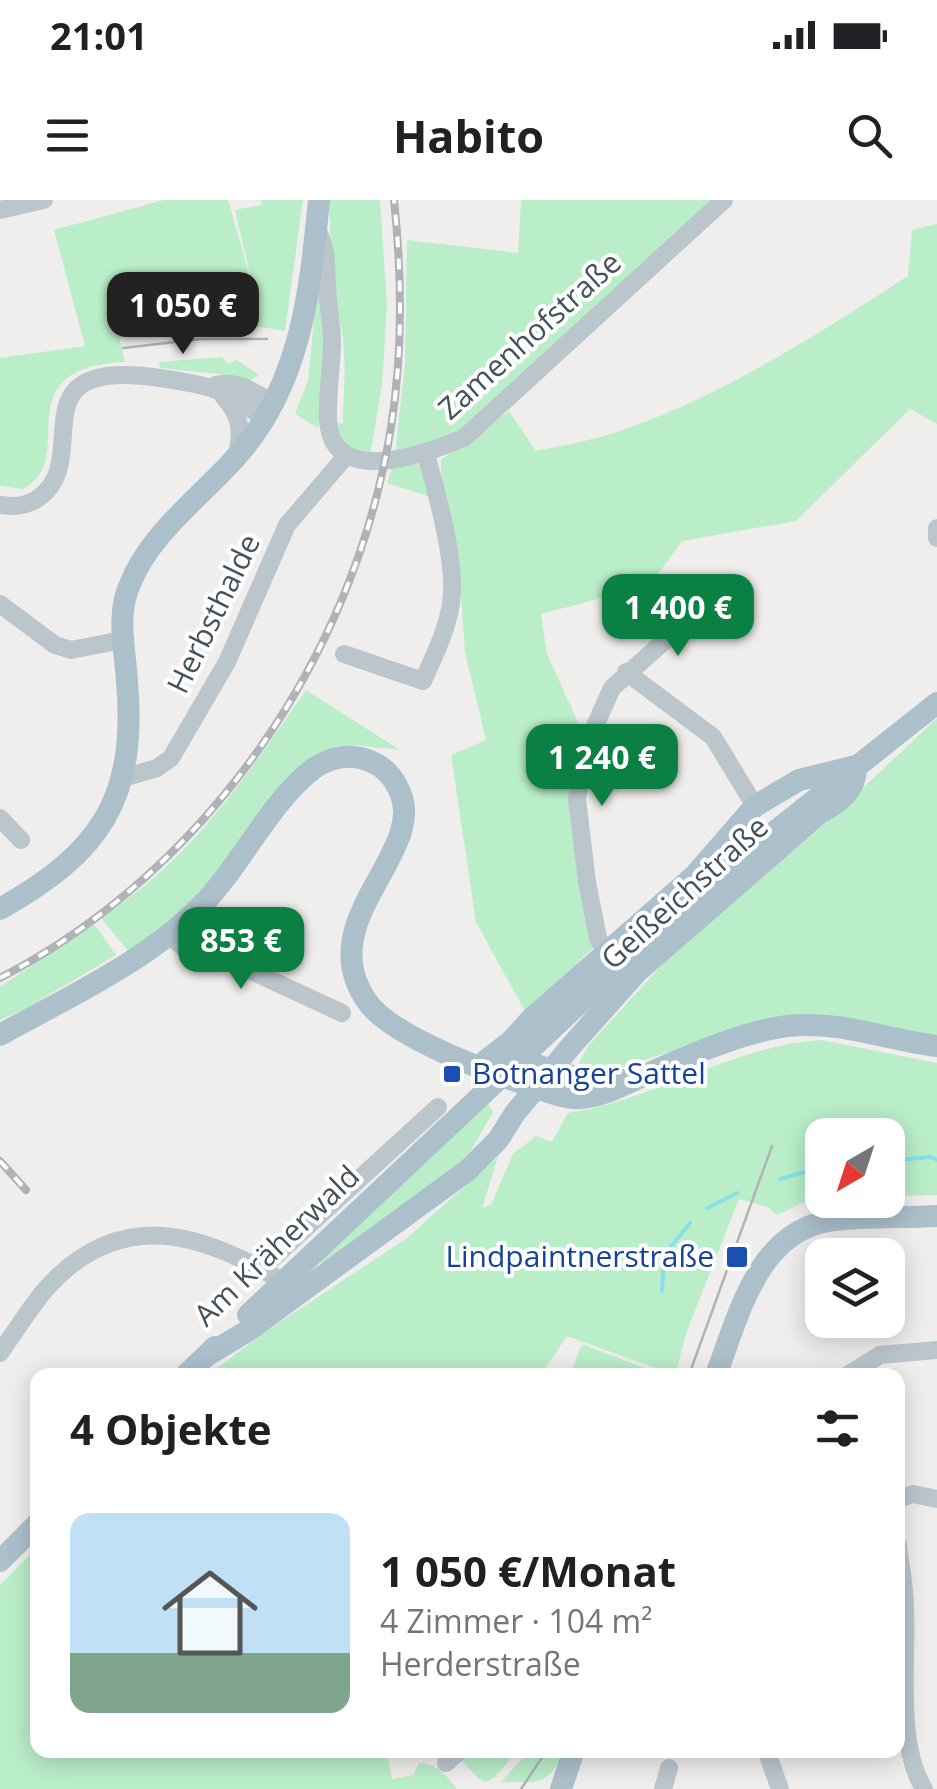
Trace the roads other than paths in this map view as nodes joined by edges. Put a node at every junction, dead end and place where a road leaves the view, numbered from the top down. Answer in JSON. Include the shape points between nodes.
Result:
{"nodes":[{"id":1,"x":44,"y":200,"type":"edge"},
{"id":2,"x":319,"y":200,"type":"edge"},
{"id":3,"x":724,"y":200,"type":"edge"},
{"id":4,"x":0,"y":210,"type":"edge"},
{"id":5,"x":316,"y":228,"type":"junction"},
{"id":6,"x":211,"y":386,"type":"junction"},
{"id":7,"x":270,"y":412,"type":"junction"},
{"id":8,"x":426,"y":454,"type":"junction"},
{"id":9,"x":346,"y":456,"type":"junction"},
{"id":10,"x":237,"y":457,"type":"junction"},
{"id":11,"x":0,"y":505,"type":"edge"},
{"id":12,"x":937,"y":528,"type":"edge"},
{"id":13,"x":937,"y":538,"type":"edge"},
{"id":14,"x":0,"y":604,"type":"edge"},
{"id":15,"x":687,"y":614,"type":"dead end"},
{"id":16,"x":122,"y":640,"type":"junction"},
{"id":17,"x":344,"y":654,"type":"dead end"},
{"id":18,"x":626,"y":672,"type":"junction"},
{"id":19,"x":937,"y":703,"type":"edge"},
{"id":20,"x":856,"y":766,"type":"junction"},
{"id":21,"x":123,"y":778,"type":"junction"},
{"id":22,"x":754,"y":806,"type":"junction"},
{"id":23,"x":0,"y":818,"type":"edge"},
{"id":24,"x":779,"y":828,"type":"junction"},
{"id":25,"x":733,"y":829,"type":"junction"},
{"id":26,"x":21,"y":840,"type":"dead end"},
{"id":27,"x":0,"y":909,"type":"edge"},
{"id":28,"x":169,"y":935,"type":"junction"},
{"id":29,"x":606,"y":952,"type":"junction"},
{"id":30,"x":547,"y":1006,"type":"junction"},
{"id":31,"x":342,"y":1013,"type":"dead end"},
{"id":32,"x":0,"y":1034,"type":"edge"},
{"id":33,"x":511,"y":1041,"type":"junction"},
{"id":34,"x":935,"y":1046,"type":"edge"},
{"id":35,"x":478,"y":1066,"type":"junction"},
{"id":36,"x":532,"y":1077,"type":"junction"},
{"id":37,"x":438,"y":1107,"type":"dead end"},
{"id":38,"x":514,"y":1114,"type":"joint"},
{"id":39,"x":411,"y":1160,"type":"joint"},
{"id":40,"x":937,"y":1216,"type":"edge"},
{"id":41,"x":272,"y":1275,"type":"junction"},
{"id":42,"x":312,"y":1283,"type":"junction"},
{"id":43,"x":937,"y":1350,"type":"edge"},
{"id":44,"x":0,"y":1353,"type":"edge"},
{"id":45,"x":206,"y":1356,"type":"junction"},
{"id":46,"x":193,"y":1368,"type":"edge"},
{"id":47,"x":719,"y":1368,"type":"edge"},
{"id":48,"x":859,"y":1368,"type":"edge"},
{"id":49,"x":905,"y":1496,"type":"edge"},
{"id":50,"x":937,"y":1498,"type":"edge"},
{"id":51,"x":30,"y":1531,"type":"edge"},
{"id":52,"x":0,"y":1561,"type":"edge"},
{"id":53,"x":905,"y":1592,"type":"edge"},
{"id":54,"x":452,"y":1758,"type":"edge"},
{"id":55,"x":570,"y":1758,"type":"edge"},
{"id":56,"x":571,"y":1758,"type":"edge"},
{"id":57,"x":769,"y":1758,"type":"edge"},
{"id":58,"x":446,"y":1763,"type":"dead end"},
{"id":59,"x":669,"y":1768,"type":"dead end"},
{"id":60,"x":544,"y":1789,"type":"edge"},
{"id":61,"x":561,"y":1789,"type":"edge"},
{"id":62,"x":663,"y":1789,"type":"edge"},
{"id":63,"x":780,"y":1789,"type":"edge"},
{"id":64,"x":924,"y":1789,"type":"edge"}],
"edges":[{"from":1,"to":4,"type":"street"},
{"from":2,"to":5,"type":"main road"},
{"from":3,"to":8,"type":"street","name":"Zamenhofstraße","via":[[464,438]]},
{"from":5,"to":7,"type":"main road","via":[[302,326]]},
{"from":5,"to":9,"type":"street","via":[[326,244],[329,430]]},
{"from":6,"to":7,"type":"street","via":[[240,386]]},
{"from":6,"to":10,"type":"street","via":[[238,416]]},
{"from":6,"to":11,"type":"street","via":[[122,373],[91,379],[66,409],[52,486],[30,503]]},
{"from":7,"to":10,"type":"main road"},
{"from":8,"to":9,"type":"street","name":"Zamenhofstraße"},
{"from":8,"to":17,"type":"street","via":[[452,592],[443,634],[423,681]]},
{"from":9,"to":21,"type":"street","name":"Herbsthalde","via":[[287,525],[226,662],[172,758]]},
{"from":10,"to":16,"type":"main road","via":[[138,568],[124,603]]},
{"from":12,"to":13,"type":"street"},
{"from":14,"to":16,"type":"street","via":[[71,650]]},
{"from":15,"to":18,"type":"street","name":"Geißeichstraße"},
{"from":16,"to":21,"type":"main road","via":[[130,741]]},
{"from":18,"to":22,"type":"street","name":"Geißeichstraße","via":[[713,737]]},
{"from":18,"to":29,"type":"street","name":"Geißeichstraße","via":[[599,714],[577,799],[598,938]]},
{"from":19,"to":20,"type":"main road","name":"Geißeichstraße"},
{"from":20,"to":22,"type":"main road","name":"Geißeichstraße","via":[[800,780]]},
{"from":20,"to":24,"type":"main road","name":"Geißeichstraße"},
{"from":20,"to":36,"type":"main road","name":"Geißeichstraße","via":[[849,791],[662,948]]},
{"from":21,"to":27,"type":"main road","via":[[90,840],[52,877]]},
{"from":22,"to":25,"type":"main road","name":"Geißeichstraße"},
{"from":23,"to":26,"type":"street"},
{"from":24,"to":25,"type":"main road","via":[[760,814]]},
{"from":24,"to":39,"type":"main road","name":"Geißeichstraße"},
{"from":25,"to":29,"type":"main road","name":"Geißeichstraße","via":[[695,874]]},
{"from":28,"to":31,"type":"street","via":[[185,948],[221,957]]},
{"from":28,"to":32,"type":"main road"},
{"from":28,"to":35,"type":"main road","via":[[207,900],[315,768],[348,756],[376,763],[400,789],[405,818],[356,926],[358,980],[383,1018]]},
{"from":29,"to":30,"type":"main road","name":"Geißeichstraße"},
{"from":30,"to":33,"type":"main road","name":"Geißeichstraße"},
{"from":30,"to":36,"type":"main road"},
{"from":33,"to":35,"type":"main road","name":"Geißeichstraße"},
{"from":33,"to":36,"type":"main road","via":[[507,1064]]},
{"from":34,"to":36,"type":"main road","via":[[836,1026],[787,1026],[586,1097],[572,1098]]},
{"from":35,"to":36,"type":"main road"},
{"from":36,"to":38,"type":"main road","name":"Geißeichstraße"},
{"from":37,"to":41,"type":"street","name":"Am Kräherwald"},
{"from":38,"to":42,"type":"main road","name":"Am Kräherwald","via":[[468,1170]]},
{"from":39,"to":41,"type":"main road","name":"Am Kräherwald"},
{"from":40,"to":47,"type":"main road","via":[[828,1222],[796,1233],[756,1277]]},
{"from":41,"to":42,"type":"main road","via":[[293,1286]]},
{"from":41,"to":44,"type":"street","via":[[174,1235],[102,1247],[45,1290]]},
{"from":41,"to":45,"type":"main road","name":"Am Kräherwald"},
{"from":42,"to":45,"type":"main road","name":"Am Kräherwald"},
{"from":43,"to":48,"type":"street","via":[[880,1355]]},
{"from":45,"to":46,"type":"main road","name":"Am Kräherwald"},
{"from":49,"to":50,"type":"street"},
{"from":51,"to":52,"type":"main road"},
{"from":53,"to":64,"type":"street","via":[[906,1721]]},
{"from":54,"to":58,"type":"street"},
{"from":55,"to":60,"type":"main road"},
{"from":56,"to":61,"type":"main road"},
{"from":57,"to":63,"type":"street"},
{"from":59,"to":62,"type":"street"}]}
